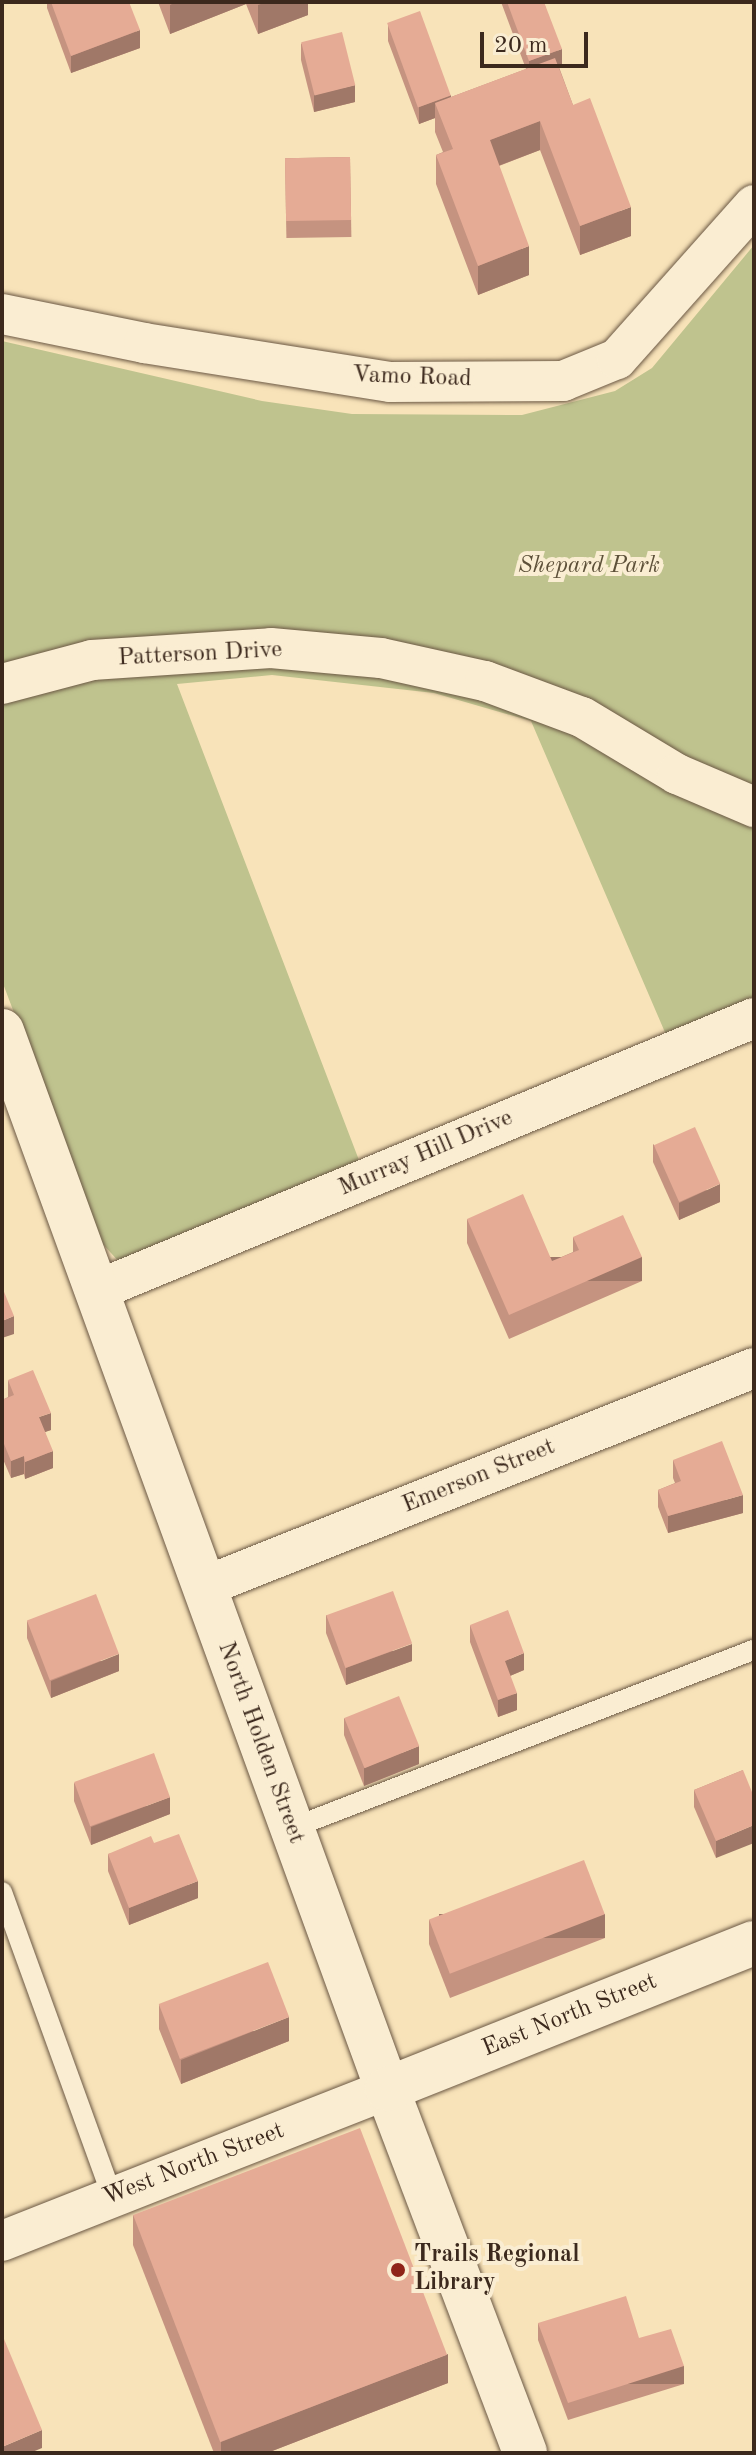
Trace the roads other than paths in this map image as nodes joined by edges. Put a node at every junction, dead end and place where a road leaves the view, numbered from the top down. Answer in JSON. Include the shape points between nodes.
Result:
{"nodes":[{"id":1,"x":754,"y":205,"type":"edge"},
{"id":2,"x":2,"y":314,"type":"edge"},
{"id":3,"x":2,"y":684,"type":"edge"},
{"id":4,"x":754,"y":807,"type":"edge"},
{"id":5,"x":754,"y":1018,"type":"edge"},
{"id":6,"x":3,"y":1035,"type":"edge"},
{"id":7,"x":98,"y":1290,"type":"junction"},
{"id":8,"x":754,"y":1368,"type":"edge"},
{"id":9,"x":203,"y":1587,"type":"junction"},
{"id":10,"x":754,"y":1650,"type":"edge"},
{"id":11,"x":292,"y":1828,"type":"junction"},
{"id":12,"x":2,"y":1892,"type":"edge"},
{"id":13,"x":754,"y":1943,"type":"edge"},
{"id":14,"x":387,"y":2089,"type":"junction"},
{"id":15,"x":113,"y":2198,"type":"junction"},
{"id":16,"x":2,"y":2241,"type":"edge"},
{"id":17,"x":525,"y":2453,"type":"edge"}],
"edges":[{"from":1,"to":2,"type":"street","name":"Vamo Road","via":[[617,359],[563,381],[390,382],[173,349]]},
{"from":3,"to":4,"type":"street","name":"Patterson Drive","via":[[92,660],[256,649],[381,658],[485,681],[582,717],[677,774]]},
{"from":5,"to":7,"type":"street","name":"Murray Hill Drive"},
{"from":6,"to":7,"type":"main road","name":"North Holden Street"},
{"from":7,"to":9,"type":"main road","name":"North Holden Street"},
{"from":8,"to":9,"type":"street","name":"Emerson Street"},
{"from":9,"to":11,"type":"main road","name":"North Holden Street"},
{"from":10,"to":11,"type":"lane"},
{"from":11,"to":14,"type":"main road","name":"North Holden Street"},
{"from":12,"to":15,"type":"lane"},
{"from":13,"to":14,"type":"main road","name":"East North Street"},
{"from":14,"to":15,"type":"street","name":"West North Street"},
{"from":14,"to":17,"type":"main road","name":"North Holden Street"},
{"from":15,"to":16,"type":"street","name":"West North Street"}]}
